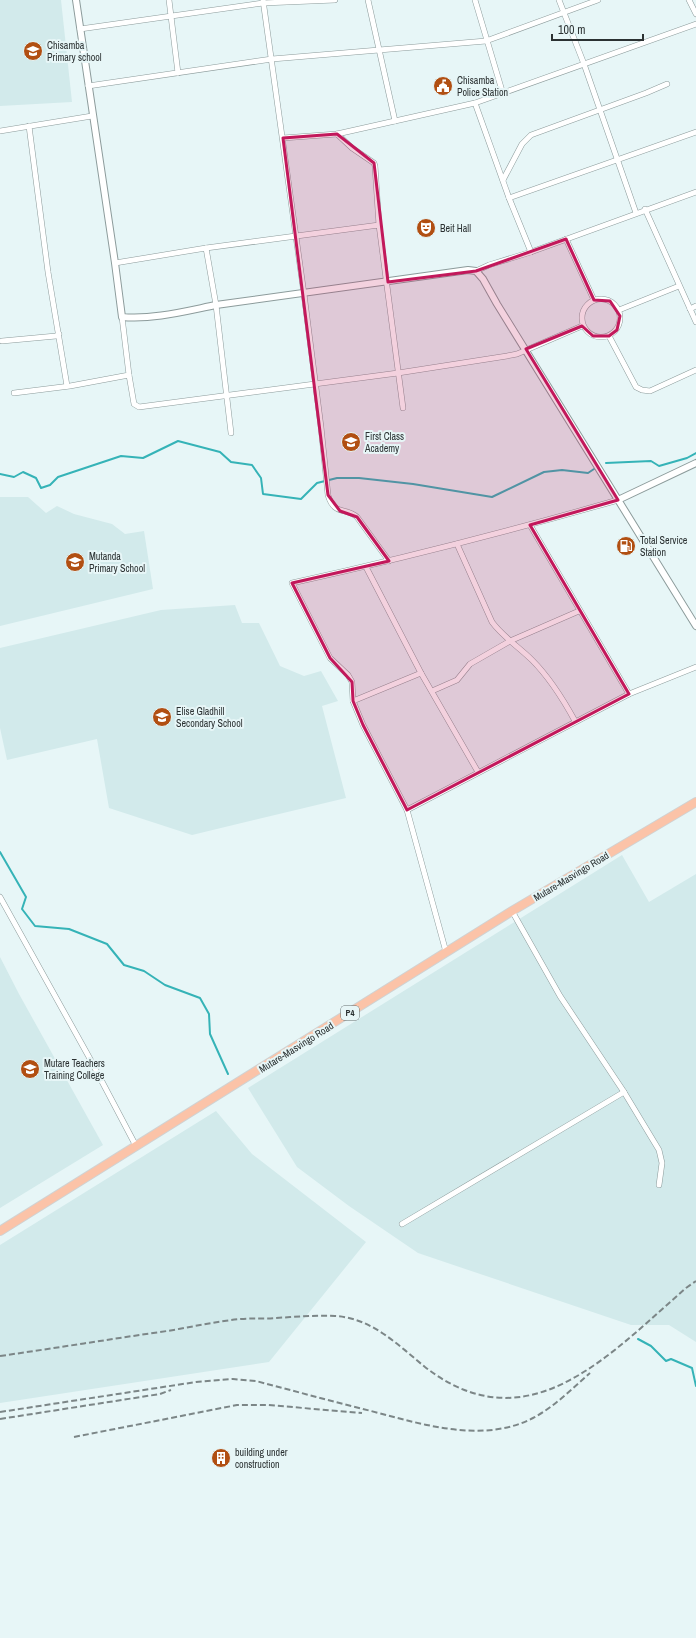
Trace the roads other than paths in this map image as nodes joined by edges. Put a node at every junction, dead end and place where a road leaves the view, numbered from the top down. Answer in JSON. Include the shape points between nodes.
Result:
{"nodes":[{"id":1,"x":76,"y":0,"type":"edge"},
{"id":2,"x":169,"y":0,"type":"edge"},
{"id":3,"x":335,"y":0,"type":"edge"},
{"id":4,"x":368,"y":0,"type":"edge"},
{"id":5,"x":475,"y":0,"type":"edge"},
{"id":6,"x":559,"y":0,"type":"edge"},
{"id":7,"x":598,"y":0,"type":"edge"},
{"id":8,"x":689,"y":0,"type":"edge"},
{"id":9,"x":263,"y":2,"type":"edge"},
{"id":10,"x":564,"y":12,"type":"junction"},
{"id":11,"x":696,"y":14,"type":"edge"},
{"id":12,"x":171,"y":17,"type":"junction"},
{"id":13,"x":696,"y":24,"type":"edge"},
{"id":14,"x":80,"y":29,"type":"junction"},
{"id":15,"x":486,"y":41,"type":"junction"},
{"id":16,"x":379,"y":51,"type":"junction"},
{"id":17,"x":272,"y":59,"type":"junction"},
{"id":18,"x":584,"y":64,"type":"junction"},
{"id":19,"x":178,"y":73,"type":"junction"},
{"id":20,"x":667,"y":84,"type":"dead end"},
{"id":21,"x":88,"y":86,"type":"junction"},
{"id":22,"x":502,"y":94,"type":"junction"},
{"id":23,"x":475,"y":103,"type":"junction"},
{"id":24,"x":600,"y":111,"type":"junction"},
{"id":25,"x":92,"y":116,"type":"junction"},
{"id":26,"x":395,"y":121,"type":"junction"},
{"id":27,"x":29,"y":126,"type":"junction"},
{"id":28,"x":0,"y":131,"type":"edge"},
{"id":29,"x":696,"y":132,"type":"edge"},
{"id":30,"x":337,"y":134,"type":"junction"},
{"id":31,"x":283,"y":138,"type":"junction"},
{"id":32,"x":618,"y":159,"type":"junction"},
{"id":33,"x":503,"y":180,"type":"junction"},
{"id":34,"x":696,"y":192,"type":"edge"},
{"id":35,"x":509,"y":198,"type":"junction"},
{"id":36,"x":645,"y":210,"type":"junction"},
{"id":37,"x":636,"y":213,"type":"junction"},
{"id":38,"x":379,"y":225,"type":"junction"},
{"id":39,"x":296,"y":236,"type":"junction"},
{"id":40,"x":566,"y":239,"type":"junction"},
{"id":41,"x":206,"y":248,"type":"junction"},
{"id":42,"x":532,"y":252,"type":"junction"},
{"id":43,"x":115,"y":263,"type":"junction"},
{"id":44,"x":476,"y":271,"type":"junction"},
{"id":45,"x":388,"y":282,"type":"junction"},
{"id":46,"x":679,"y":286,"type":"junction"},
{"id":47,"x":304,"y":294,"type":"junction"},
{"id":48,"x":594,"y":300,"type":"junction"},
{"id":49,"x":216,"y":305,"type":"junction"},
{"id":50,"x":696,"y":306,"type":"edge"},
{"id":51,"x":690,"y":309,"type":"junction"},
{"id":52,"x":619,"y":310,"type":"junction"},
{"id":53,"x":122,"y":317,"type":"junction"},
{"id":54,"x":696,"y":322,"type":"edge"},
{"id":55,"x":582,"y":326,"type":"junction"},
{"id":56,"x":58,"y":334,"type":"junction"},
{"id":57,"x":609,"y":336,"type":"junction"},
{"id":58,"x":2,"y":341,"type":"dead end"},
{"id":59,"x":526,"y":349,"type":"junction"},
{"id":60,"x":696,"y":370,"type":"edge"},
{"id":61,"x":398,"y":373,"type":"junction"},
{"id":62,"x":129,"y":375,"type":"junction"},
{"id":63,"x":315,"y":383,"type":"junction"},
{"id":64,"x":67,"y":386,"type":"junction"},
{"id":65,"x":14,"y":393,"type":"dead end"},
{"id":66,"x":226,"y":395,"type":"junction"},
{"id":67,"x":402,"y":408,"type":"dead end"},
{"id":68,"x":230,"y":433,"type":"dead end"},
{"id":69,"x":696,"y":463,"type":"edge"},
{"id":70,"x":618,"y":500,"type":"junction"},
{"id":71,"x":530,"y":525,"type":"junction"},
{"id":72,"x":457,"y":544,"type":"junction"},
{"id":73,"x":389,"y":562,"type":"junction"},
{"id":74,"x":366,"y":567,"type":"junction"},
{"id":75,"x":579,"y":611,"type":"junction"},
{"id":76,"x":696,"y":626,"type":"edge"},
{"id":77,"x":510,"y":641,"type":"junction"},
{"id":78,"x":696,"y":667,"type":"edge"},
{"id":79,"x":421,"y":673,"type":"junction"},
{"id":80,"x":432,"y":691,"type":"junction"},
{"id":81,"x":629,"y":694,"type":"junction"},
{"id":82,"x":353,"y":701,"type":"junction"},
{"id":83,"x":575,"y":721,"type":"junction"},
{"id":84,"x":478,"y":772,"type":"junction"},
{"id":85,"x":696,"y":802,"type":"edge"},
{"id":86,"x":406,"y":810,"type":"junction"},
{"id":87,"x":0,"y":897,"type":"edge"},
{"id":88,"x":512,"y":911,"type":"junction"},
{"id":89,"x":446,"y":952,"type":"junction"},
{"id":90,"x":624,"y":1092,"type":"junction"},
{"id":91,"x":136,"y":1146,"type":"junction"},
{"id":92,"x":658,"y":1185,"type":"dead end"},
{"id":93,"x":402,"y":1224,"type":"dead end"},
{"id":94,"x":0,"y":1231,"type":"edge"}],
"edges":[{"from":1,"to":14,"type":"street"},
{"from":2,"to":12,"type":"street"},
{"from":3,"to":9,"type":"street"},
{"from":4,"to":16,"type":"street"},
{"from":5,"to":15,"type":"street"},
{"from":6,"to":10,"type":"street"},
{"from":7,"to":10,"type":"street"},
{"from":8,"to":11,"type":"street"},
{"from":9,"to":12,"type":"street"},
{"from":9,"to":17,"type":"street"},
{"from":10,"to":15,"type":"street"},
{"from":10,"to":18,"type":"street"},
{"from":12,"to":14,"type":"street"},
{"from":12,"to":19,"type":"street"},
{"from":13,"to":18,"type":"street"},
{"from":14,"to":21,"type":"street"},
{"from":15,"to":16,"type":"street"},
{"from":15,"to":22,"type":"street"},
{"from":16,"to":17,"type":"street"},
{"from":16,"to":26,"type":"street"},
{"from":17,"to":19,"type":"street"},
{"from":17,"to":31,"type":"street"},
{"from":18,"to":22,"type":"street"},
{"from":18,"to":24,"type":"street"},
{"from":19,"to":21,"type":"street"},
{"from":20,"to":24,"type":"street"},
{"from":21,"to":25,"type":"street"},
{"from":22,"to":23,"type":"street"},
{"from":23,"to":26,"type":"street"},
{"from":23,"to":33,"type":"street"},
{"from":24,"to":32,"type":"street"},
{"from":24,"to":33,"type":"street","via":[[526,139]]},
{"from":25,"to":27,"type":"street"},
{"from":25,"to":43,"type":"street"},
{"from":26,"to":30,"type":"street"},
{"from":27,"to":28,"type":"street"},
{"from":27,"to":56,"type":"street"},
{"from":29,"to":32,"type":"street"},
{"from":30,"to":31,"type":"street"},
{"from":30,"to":38,"type":"street","via":[[376,166]]},
{"from":31,"to":39,"type":"street"},
{"from":32,"to":35,"type":"street"},
{"from":32,"to":37,"type":"street"},
{"from":33,"to":35,"type":"street"},
{"from":34,"to":36,"type":"street"},
{"from":35,"to":42,"type":"street"},
{"from":36,"to":37,"type":"street"},
{"from":36,"to":46,"type":"street"},
{"from":37,"to":40,"type":"street"},
{"from":38,"to":39,"type":"street"},
{"from":38,"to":45,"type":"street"},
{"from":39,"to":41,"type":"street"},
{"from":39,"to":47,"type":"street"},
{"from":40,"to":42,"type":"street"},
{"from":40,"to":48,"type":"street"},
{"from":41,"to":43,"type":"street"},
{"from":41,"to":49,"type":"street"},
{"from":42,"to":44,"type":"street"},
{"from":43,"to":53,"type":"street"},
{"from":44,"to":45,"type":"street"},
{"from":44,"to":59,"type":"street","via":[[484,279]]},
{"from":45,"to":47,"type":"street"},
{"from":45,"to":61,"type":"street"},
{"from":46,"to":51,"type":"street"},
{"from":46,"to":52,"type":"street"},
{"from":47,"to":49,"type":"street"},
{"from":47,"to":63,"type":"street"},
{"from":48,"to":52,"type":"street","via":[[605,299]]},
{"from":48,"to":55,"type":"street","via":[[584,307]]},
{"from":49,"to":53,"type":"street","via":[[181,312]]},
{"from":49,"to":66,"type":"street"},
{"from":50,"to":51,"type":"street"},
{"from":51,"to":54,"type":"street"},
{"from":52,"to":57,"type":"street","via":[[620,323],[617,330]]},
{"from":53,"to":62,"type":"street"},
{"from":55,"to":57,"type":"street","via":[[593,336]]},
{"from":55,"to":59,"type":"street"},
{"from":56,"to":58,"type":"street"},
{"from":56,"to":64,"type":"street"},
{"from":57,"to":60,"type":"street","via":[[639,389],[650,391]]},
{"from":59,"to":61,"type":"street","via":[[507,356]]},
{"from":59,"to":70,"type":"street"},
{"from":61,"to":63,"type":"street"},
{"from":61,"to":67,"type":"street"},
{"from":62,"to":64,"type":"street"},
{"from":62,"to":66,"type":"street","via":[[134,404],[138,407]]},
{"from":63,"to":66,"type":"street"},
{"from":63,"to":73,"type":"street","via":[[331,503],[340,511],[357,517]]},
{"from":64,"to":65,"type":"street"},
{"from":66,"to":68,"type":"street"},
{"from":69,"to":70,"type":"street"},
{"from":70,"to":71,"type":"street"},
{"from":70,"to":76,"type":"street"},
{"from":71,"to":72,"type":"street"},
{"from":71,"to":75,"type":"street"},
{"from":72,"to":73,"type":"street"},
{"from":72,"to":77,"type":"street","via":[[492,622]]},
{"from":73,"to":74,"type":"street"},
{"from":74,"to":79,"type":"street"},
{"from":74,"to":82,"type":"street","via":[[292,583],[330,658],[352,682]]},
{"from":75,"to":77,"type":"street"},
{"from":75,"to":81,"type":"street"},
{"from":77,"to":80,"type":"street","via":[[470,664],[457,680]]},
{"from":77,"to":83,"type":"street","via":[[548,678]]},
{"from":78,"to":81,"type":"street"},
{"from":79,"to":80,"type":"street"},
{"from":79,"to":82,"type":"street"},
{"from":80,"to":84,"type":"street"},
{"from":81,"to":83,"type":"street"},
{"from":82,"to":86,"type":"street"},
{"from":83,"to":84,"type":"street","via":[[519,753]]},
{"from":84,"to":86,"type":"street"},
{"from":85,"to":88,"type":"highway","name":"Mutare-Masvingo Road","number":"P4"},
{"from":86,"to":89,"type":"street"},
{"from":87,"to":91,"type":"street"},
{"from":88,"to":89,"type":"highway","name":"Mutare-Masvingo Road","number":"P4"},
{"from":88,"to":90,"type":"street","via":[[560,996]]},
{"from":89,"to":91,"type":"highway","name":"Mutare-Masvingo Road","number":"P4"},
{"from":90,"to":92,"type":"street","via":[[658,1150],[662,1163]]},
{"from":90,"to":93,"type":"street"},
{"from":91,"to":94,"type":"highway","name":"Mutare-Masvingo Road","number":"P4"}]}
